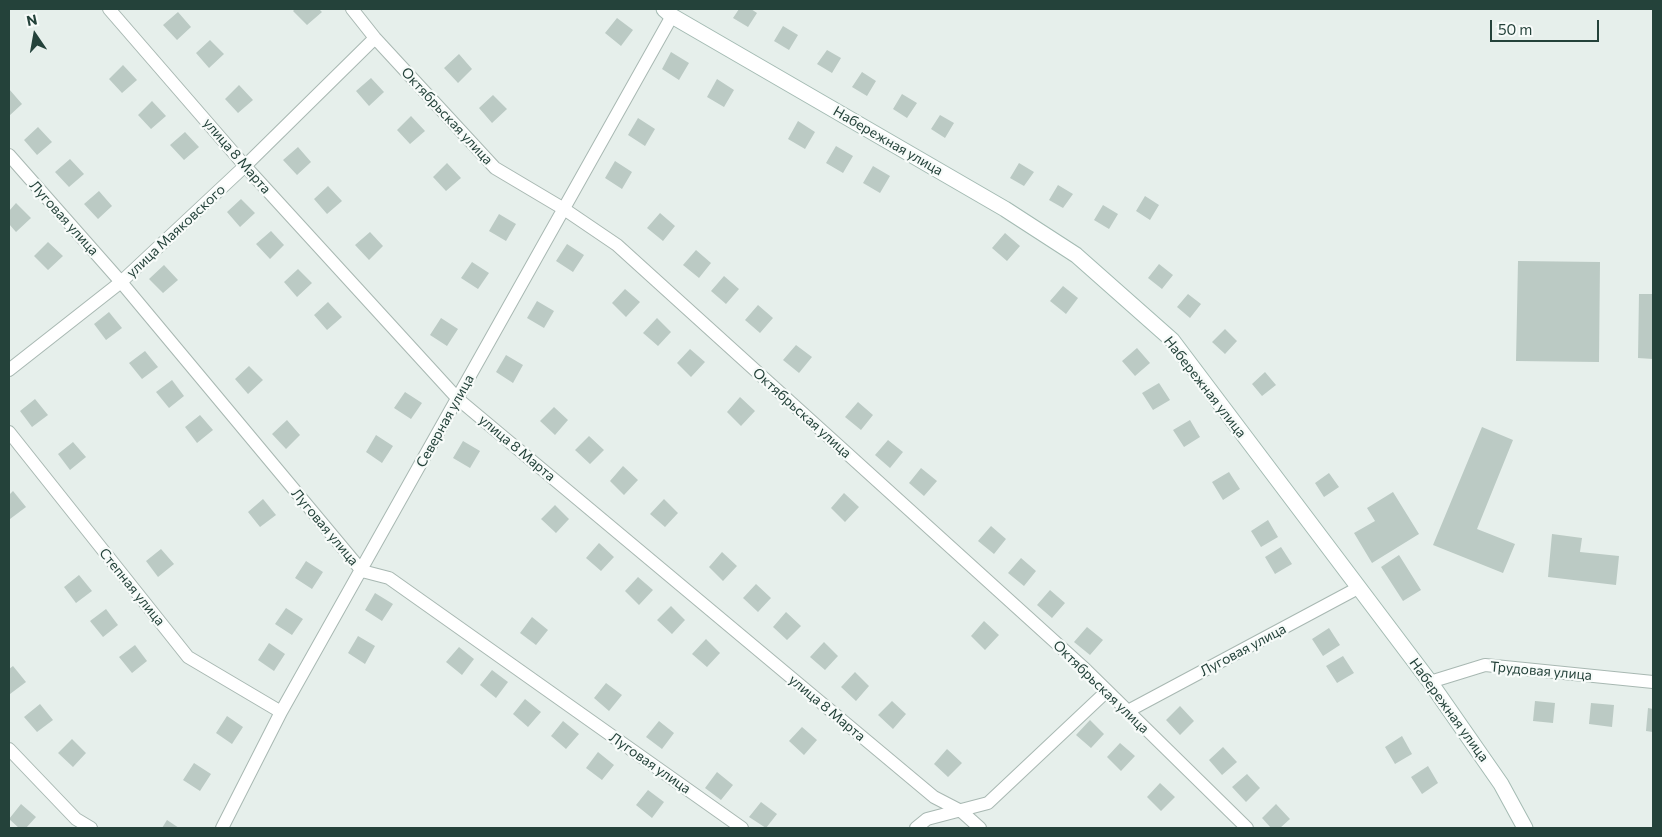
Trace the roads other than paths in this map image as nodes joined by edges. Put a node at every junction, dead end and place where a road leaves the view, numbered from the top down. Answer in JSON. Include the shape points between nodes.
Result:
{"nodes":[{"id":1,"x":109,"y":9,"type":"edge"},
{"id":2,"x":352,"y":9,"type":"edge"},
{"id":3,"x":668,"y":12,"type":"edge"},
{"id":4,"x":375,"y":38,"type":"junction"},
{"id":5,"x":9,"y":155,"type":"edge"},
{"id":6,"x":245,"y":166,"type":"junction"},
{"id":7,"x":564,"y":209,"type":"junction"},
{"id":8,"x":121,"y":282,"type":"junction"},
{"id":9,"x":9,"y":370,"type":"edge"},
{"id":10,"x":458,"y":399,"type":"junction"},
{"id":11,"x":9,"y":432,"type":"edge"},
{"id":12,"x":362,"y":571,"type":"junction"},
{"id":13,"x":1358,"y":588,"type":"junction"},
{"id":14,"x":1430,"y":682,"type":"junction"},
{"id":15,"x":1653,"y":682,"type":"edge"},
{"id":16,"x":1107,"y":692,"type":"junction"},
{"id":17,"x":1128,"y":711,"type":"junction"},
{"id":18,"x":281,"y":712,"type":"junction"},
{"id":19,"x":9,"y":749,"type":"edge"},
{"id":20,"x":961,"y":811,"type":"junction"},
{"id":21,"x":91,"y":828,"type":"edge"},
{"id":22,"x":222,"y":828,"type":"edge"},
{"id":23,"x":742,"y":828,"type":"edge"},
{"id":24,"x":916,"y":828,"type":"edge"},
{"id":25,"x":980,"y":828,"type":"edge"},
{"id":26,"x":1247,"y":828,"type":"edge"},
{"id":27,"x":1525,"y":828,"type":"edge"}],
"edges":[{"from":1,"to":6,"type":"street","name":"улица 8 Марта"},
{"from":2,"to":4,"type":"street","name":"Октябрьская улица"},
{"from":3,"to":7,"type":"street","name":"Северная улица"},
{"from":3,"to":13,"type":"street","name":"Набережная улица","via":[[1005,209],[1076,255],[1172,340]]},
{"from":4,"to":6,"type":"street","name":"улица Маяковского"},
{"from":4,"to":7,"type":"street","name":"Октябрьская улица","via":[[495,168]]},
{"from":5,"to":8,"type":"street","name":"Луговая улица"},
{"from":6,"to":8,"type":"street","name":"улица Маяковского"},
{"from":6,"to":10,"type":"street","name":"улица 8 Марта"},
{"from":7,"to":10,"type":"street","name":"Северная улица"},
{"from":7,"to":16,"type":"street","name":"Октябрьская улица","via":[[617,245]]},
{"from":8,"to":9,"type":"street","name":"улица Маяковского"},
{"from":8,"to":12,"type":"street","name":"Луговая улица"},
{"from":10,"to":12,"type":"street","name":"Северная улица"},
{"from":10,"to":20,"type":"street","name":"улица 8 Марта","via":[[934,797]]},
{"from":11,"to":18,"type":"street","name":"Степная улица","via":[[188,657]]},
{"from":12,"to":18,"type":"street","name":"Северная улица"},
{"from":12,"to":23,"type":"street","name":"Луговая улица","via":[[389,578]]},
{"from":13,"to":14,"type":"street","name":"Набережная улица"},
{"from":13,"to":17,"type":"street","name":"Луговая улица"},
{"from":14,"to":15,"type":"street","name":"Трудовая улица","via":[[1485,665]]},
{"from":14,"to":27,"type":"street","name":"Набережная улица","via":[[1501,784]]},
{"from":16,"to":17,"type":"street","name":"Октябрьская улица"},
{"from":16,"to":20,"type":"street","via":[[988,803]]},
{"from":17,"to":26,"type":"street","name":"Октябрьская улица"},
{"from":18,"to":22,"type":"street","name":"Северная улица"},
{"from":19,"to":21,"type":"street","via":[[76,819]]},
{"from":20,"to":24,"type":"street","via":[[927,819]]},
{"from":20,"to":25,"type":"street","name":"улица 8 Марта"}]}
